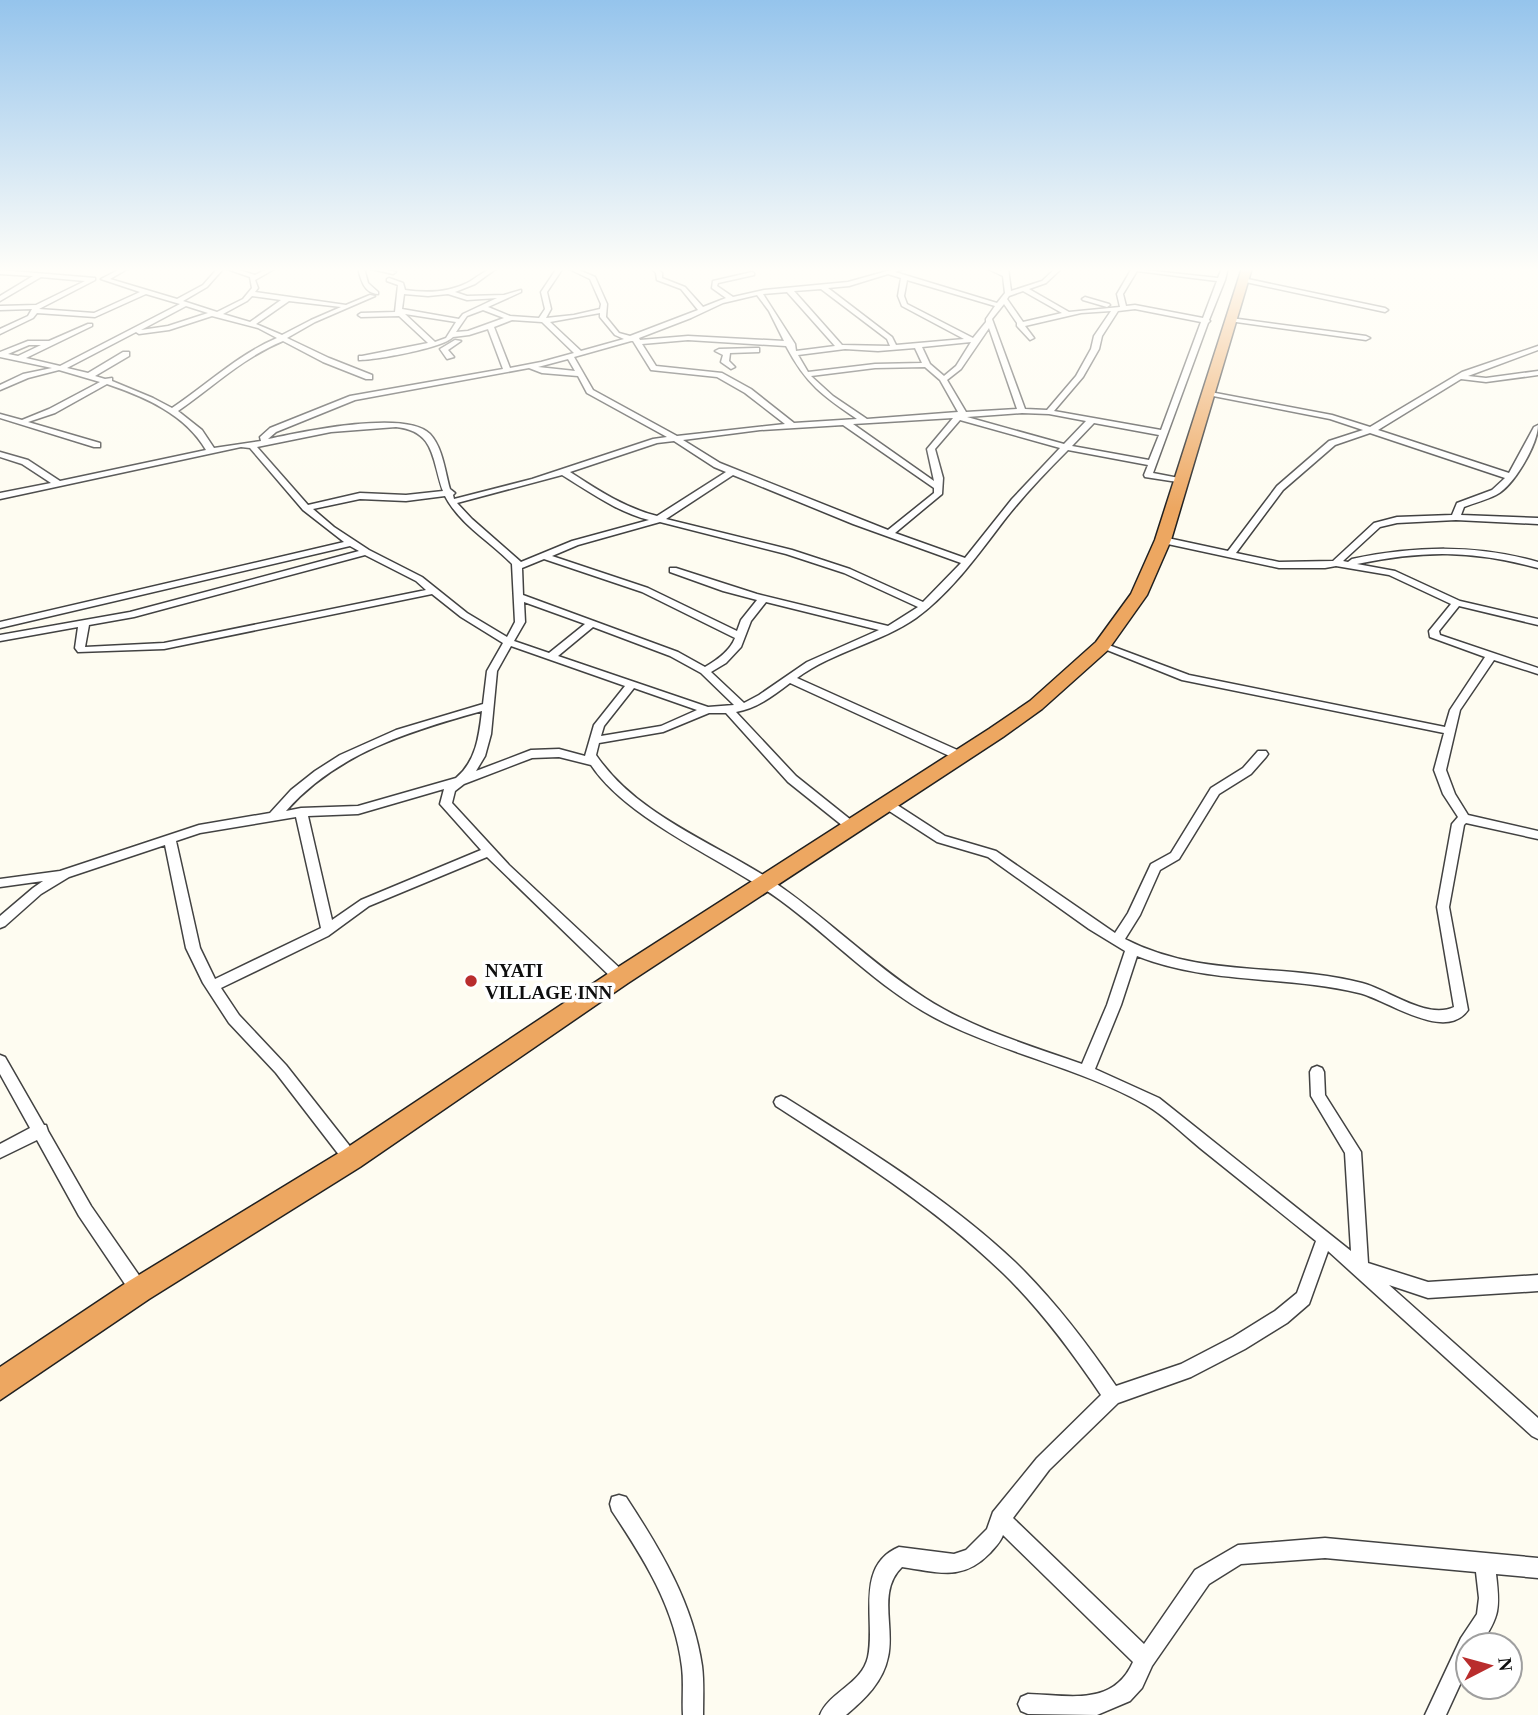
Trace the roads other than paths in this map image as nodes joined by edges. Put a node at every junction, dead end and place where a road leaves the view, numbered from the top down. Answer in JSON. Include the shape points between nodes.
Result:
{"nodes":[{"id":1,"x":16,"y":348,"type":"edge"},
{"id":2,"x":41,"y":348,"type":"edge"},
{"id":3,"x":100,"y":348,"type":"edge"},
{"id":4,"x":262,"y":348,"type":"edge"},
{"id":5,"x":301,"y":348,"type":"edge"},
{"id":6,"x":417,"y":348,"type":"edge"},
{"id":7,"x":446,"y":348,"type":"edge"},
{"id":8,"x":499,"y":348,"type":"edge"},
{"id":9,"x":569,"y":348,"type":"edge"},
{"id":10,"x":594,"y":348,"type":"edge"},
{"id":11,"x":640,"y":348,"type":"edge"},
{"id":12,"x":715,"y":348,"type":"edge"},
{"id":13,"x":793,"y":348,"type":"edge"},
{"id":14,"x":832,"y":348,"type":"edge"},
{"id":15,"x":919,"y":348,"type":"edge"},
{"id":16,"x":970,"y":348,"type":"edge"},
{"id":17,"x":1001,"y":348,"type":"edge"},
{"id":18,"x":1095,"y":348,"type":"edge"},
{"id":19,"x":1196,"y":348,"type":"edge"},
{"id":20,"x":1222,"y":348,"type":"edge"},
{"id":21,"x":1538,"y":348,"type":"edge"},
{"id":22,"x":720,"y":351,"type":"junction"},
{"id":23,"x":795,"y":353,"type":"junction"},
{"id":24,"x":0,"y":355,"type":"edge"},
{"id":25,"x":126,"y":355,"type":"dead end"},
{"id":26,"x":575,"y":355,"type":"junction"},
{"id":27,"x":450,"y":357,"type":"dead end"},
{"id":28,"x":19,"y":358,"type":"junction"},
{"id":29,"x":362,"y":358,"type":"dead end"},
{"id":30,"x":927,"y":365,"type":"junction"},
{"id":31,"x":531,"y":366,"type":"junction"},
{"id":32,"x":64,"y":367,"type":"junction"},
{"id":33,"x":731,"y":367,"type":"dead end"},
{"id":34,"x":507,"y":370,"type":"junction"},
{"id":35,"x":1538,"y":373,"type":"edge"},
{"id":36,"x":579,"y":374,"type":"junction"},
{"id":37,"x":806,"y":374,"type":"junction"},
{"id":38,"x":91,"y":375,"type":"junction"},
{"id":39,"x":369,"y":377,"type":"dead end"},
{"id":40,"x":1460,"y":377,"type":"junction"},
{"id":41,"x":943,"y":379,"type":"junction"},
{"id":42,"x":109,"y":380,"type":"junction"},
{"id":43,"x":0,"y":388,"type":"edge"},
{"id":44,"x":1208,"y":393,"type":"junction"},
{"id":45,"x":1022,"y":411,"type":"junction"},
{"id":46,"x":171,"y":412,"type":"junction"},
{"id":47,"x":1049,"y":412,"type":"junction"},
{"id":48,"x":960,"y":415,"type":"junction"},
{"id":49,"x":0,"y":416,"type":"edge"},
{"id":50,"x":1092,"y":420,"type":"junction"},
{"id":51,"x":22,"y":421,"type":"junction"},
{"id":52,"x":865,"y":421,"type":"junction"},
{"id":53,"x":844,"y":422,"type":"junction"},
{"id":54,"x":792,"y":426,"type":"junction"},
{"id":55,"x":1538,"y":427,"type":"edge"},
{"id":56,"x":1373,"y":429,"type":"junction"},
{"id":57,"x":1163,"y":433,"type":"junction"},
{"id":58,"x":671,"y":439,"type":"junction"},
{"id":59,"x":257,"y":444,"type":"junction"},
{"id":60,"x":97,"y":445,"type":"dead end"},
{"id":61,"x":1066,"y":447,"type":"junction"},
{"id":62,"x":211,"y":451,"type":"junction"},
{"id":63,"x":0,"y":454,"type":"edge"},
{"id":64,"x":1152,"y":463,"type":"junction"},
{"id":65,"x":564,"y":472,"type":"junction"},
{"id":66,"x":732,"y":472,"type":"junction"},
{"id":67,"x":1511,"y":477,"type":"junction"},
{"id":68,"x":1181,"y":481,"type":"junction"},
{"id":69,"x":58,"y":484,"type":"junction"},
{"id":70,"x":938,"y":487,"type":"junction"},
{"id":71,"x":0,"y":496,"type":"edge"},
{"id":72,"x":451,"y":498,"type":"junction"},
{"id":73,"x":306,"y":508,"type":"junction"},
{"id":74,"x":1456,"y":517,"type":"junction"},
{"id":75,"x":658,"y":520,"type":"junction"},
{"id":76,"x":1533,"y":522,"type":"edge"},
{"id":77,"x":1538,"y":529,"type":"edge"},
{"id":78,"x":890,"y":533,"type":"junction"},
{"id":79,"x":1163,"y":540,"type":"junction"},
{"id":80,"x":351,"y":543,"type":"junction"},
{"id":81,"x":366,"y":552,"type":"junction"},
{"id":82,"x":1230,"y":555,"type":"junction"},
{"id":83,"x":544,"y":556,"type":"junction"},
{"id":84,"x":966,"y":562,"type":"junction"},
{"id":85,"x":1340,"y":563,"type":"junction"},
{"id":86,"x":1538,"y":565,"type":"edge"},
{"id":87,"x":518,"y":566,"type":"junction"},
{"id":88,"x":673,"y":570,"type":"dead end"},
{"id":89,"x":434,"y":591,"type":"junction"},
{"id":90,"x":520,"y":597,"type":"junction"},
{"id":91,"x":764,"y":598,"type":"junction"},
{"id":92,"x":1457,"y":603,"type":"junction"},
{"id":93,"x":924,"y":606,"type":"junction"},
{"id":94,"x":1538,"y":622,"type":"edge"},
{"id":95,"x":84,"y":624,"type":"junction"},
{"id":96,"x":0,"y":625,"type":"edge"},
{"id":97,"x":590,"y":625,"type":"junction"},
{"id":98,"x":891,"y":630,"type":"junction"},
{"id":99,"x":739,"y":636,"type":"junction"},
{"id":100,"x":0,"y":638,"type":"edge"},
{"id":101,"x":508,"y":642,"type":"junction"},
{"id":102,"x":1102,"y":646,"type":"junction"},
{"id":103,"x":1491,"y":656,"type":"junction"},
{"id":104,"x":550,"y":657,"type":"junction"},
{"id":105,"x":705,"y":671,"type":"junction"},
{"id":106,"x":1538,"y":671,"type":"edge"},
{"id":107,"x":790,"y":679,"type":"junction"},
{"id":108,"x":631,"y":685,"type":"junction"},
{"id":109,"x":489,"y":706,"type":"junction"},
{"id":110,"x":743,"y":708,"type":"junction"},
{"id":111,"x":707,"y":710,"type":"junction"},
{"id":112,"x":730,"y":712,"type":"junction"},
{"id":113,"x":1449,"y":731,"type":"junction"},
{"id":114,"x":595,"y":740,"type":"junction"},
{"id":115,"x":1262,"y":754,"type":"dead end"},
{"id":116,"x":960,"y":756,"type":"junction"},
{"id":117,"x":593,"y":762,"type":"junction"},
{"id":118,"x":457,"y":782,"type":"junction"},
{"id":119,"x":887,"y":804,"type":"junction"},
{"id":120,"x":301,"y":812,"type":"junction"},
{"id":121,"x":274,"y":816,"type":"junction"},
{"id":122,"x":1464,"y":818,"type":"junction"},
{"id":123,"x":852,"y":827,"type":"junction"},
{"id":124,"x":1538,"y":835,"type":"edge"},
{"id":125,"x":170,"y":839,"type":"junction"},
{"id":126,"x":489,"y":851,"type":"junction"},
{"id":127,"x":65,"y":874,"type":"junction"},
{"id":128,"x":764,"y":882,"type":"junction"},
{"id":129,"x":0,"y":883,"type":"edge"},
{"id":130,"x":0,"y":923,"type":"edge"},
{"id":131,"x":328,"y":929,"type":"junction"},
{"id":132,"x":1117,"y":940,"type":"junction"},
{"id":133,"x":1133,"y":948,"type":"junction"},
{"id":134,"x":620,"y":977,"type":"junction"},
{"id":135,"x":212,"y":986,"type":"junction"},
{"id":136,"x":0,"y":1061,"type":"edge"},
{"id":137,"x":1086,"y":1072,"type":"junction"},
{"id":138,"x":1317,"y":1072,"type":"dead end"},
{"id":139,"x":781,"y":1102,"type":"dead end"},
{"id":140,"x":41,"y":1130,"type":"junction"},
{"id":141,"x":0,"y":1151,"type":"edge"},
{"id":142,"x":351,"y":1159,"type":"junction"},
{"id":143,"x":1325,"y":1237,"type":"junction"},
{"id":144,"x":1360,"y":1268,"type":"junction"},
{"id":145,"x":1538,"y":1283,"type":"edge"},
{"id":146,"x":139,"y":1290,"type":"junction"},
{"id":147,"x":0,"y":1385,"type":"edge"},
{"id":148,"x":1112,"y":1395,"type":"junction"},
{"id":149,"x":1538,"y":1430,"type":"edge"},
{"id":150,"x":619,"y":1504,"type":"dead end"},
{"id":151,"x":1000,"y":1519,"type":"junction"},
{"id":152,"x":1485,"y":1565,"type":"junction"},
{"id":153,"x":1538,"y":1569,"type":"edge"},
{"id":154,"x":1144,"y":1659,"type":"junction"},
{"id":155,"x":1028,"y":1704,"type":"dead end"},
{"id":156,"x":693,"y":1715,"type":"edge"},
{"id":157,"x":830,"y":1715,"type":"edge"},
{"id":158,"x":1435,"y":1715,"type":"edge"}],
"edges":[{"from":1,"to":24,"type":"street"},
{"from":2,"to":28,"type":"street"},
{"from":3,"to":32,"type":"street"},
{"from":4,"to":46,"type":"street","via":[[233,361],[203,391]]},
{"from":5,"to":39,"type":"street"},
{"from":6,"to":29,"type":"street"},
{"from":7,"to":27,"type":"street"},
{"from":8,"to":34,"type":"street"},
{"from":9,"to":26,"type":"street"},
{"from":10,"to":26,"type":"street"},
{"from":11,"to":54,"type":"street","via":[[654,368],[719,374]]},
{"from":12,"to":22,"type":"street"},
{"from":13,"to":23,"type":"street"},
{"from":14,"to":23,"type":"street"},
{"from":15,"to":30,"type":"street"},
{"from":16,"to":41,"type":"street","via":[[965,365]]},
{"from":17,"to":45,"type":"street"},
{"from":18,"to":47,"type":"street","via":[[1079,377]]},
{"from":19,"to":57,"type":"street"},
{"from":20,"to":44,"type":"highway"},
{"from":21,"to":40,"type":"street"},
{"from":22,"to":23,"type":"street"},
{"from":22,"to":33,"type":"street","via":[[727,354],[725,362]]},
{"from":23,"to":37,"type":"street"},
{"from":24,"to":28,"type":"street"},
{"from":25,"to":38,"type":"street"},
{"from":26,"to":31,"type":"street"},
{"from":26,"to":36,"type":"street"},
{"from":28,"to":32,"type":"street"},
{"from":30,"to":37,"type":"street"},
{"from":30,"to":41,"type":"street"},
{"from":31,"to":34,"type":"street"},
{"from":31,"to":36,"type":"street"},
{"from":32,"to":38,"type":"street"},
{"from":32,"to":43,"type":"street"},
{"from":34,"to":59,"type":"street","via":[[353,398],[273,430]]},
{"from":35,"to":40,"type":"street","via":[[1486,380]]},
{"from":36,"to":58,"type":"street","via":[[590,391]]},
{"from":37,"to":52,"type":"street"},
{"from":38,"to":42,"type":"street"},
{"from":40,"to":56,"type":"street"},
{"from":41,"to":48,"type":"street"},
{"from":42,"to":46,"type":"street"},
{"from":42,"to":51,"type":"street","via":[[39,418]]},
{"from":44,"to":56,"type":"street","via":[[1290,407]]},
{"from":44,"to":68,"type":"highway"},
{"from":45,"to":47,"type":"street"},
{"from":45,"to":48,"type":"street"},
{"from":46,"to":62,"type":"street","via":[[201,432]]},
{"from":47,"to":50,"type":"street"},
{"from":48,"to":52,"type":"street"},
{"from":48,"to":61,"type":"street"},
{"from":48,"to":70,"type":"street","via":[[931,449]]},
{"from":49,"to":51,"type":"street"},
{"from":50,"to":57,"type":"street"},
{"from":50,"to":61,"type":"street"},
{"from":51,"to":60,"type":"street"},
{"from":52,"to":53,"type":"street"},
{"from":53,"to":54,"type":"street"},
{"from":53,"to":70,"type":"street"},
{"from":54,"to":58,"type":"street"},
{"from":55,"to":67,"type":"street"},
{"from":56,"to":67,"type":"street"},
{"from":56,"to":82,"type":"street","via":[[1332,443],[1309,460],[1280,488]]},
{"from":57,"to":64,"type":"street"},
{"from":58,"to":65,"type":"street"},
{"from":58,"to":66,"type":"street"},
{"from":59,"to":62,"type":"street"},
{"from":59,"to":72,"type":"street","via":[[280,437],[408,425],[426,434],[433,445]]},
{"from":59,"to":73,"type":"street"},
{"from":61,"to":64,"type":"street"},
{"from":61,"to":84,"type":"street"},
{"from":62,"to":69,"type":"street"},
{"from":63,"to":69,"type":"street","via":[[25,462]]},
{"from":64,"to":68,"type":"street","via":[[1148,475]]},
{"from":65,"to":72,"type":"street","via":[[506,490]]},
{"from":65,"to":75,"type":"street","via":[[624,509]]},
{"from":66,"to":75,"type":"street"},
{"from":66,"to":78,"type":"street"},
{"from":67,"to":74,"type":"street","via":[[1495,492],[1460,505]]},
{"from":68,"to":79,"type":"highway"},
{"from":69,"to":71,"type":"street"},
{"from":70,"to":78,"type":"street","via":[[938,494]]},
{"from":72,"to":73,"type":"street","via":[[360,496]]},
{"from":72,"to":87,"type":"street"},
{"from":73,"to":80,"type":"street"},
{"from":74,"to":76,"type":"street"},
{"from":74,"to":85,"type":"street","via":[[1418,517],[1377,525]]},
{"from":75,"to":83,"type":"street"},
{"from":75,"to":93,"type":"street","via":[[809,558]]},
{"from":76,"to":77,"type":"street"},
{"from":78,"to":84,"type":"street"},
{"from":79,"to":82,"type":"street"},
{"from":79,"to":102,"type":"highway","via":[[1139,595]]},
{"from":80,"to":81,"type":"street"},
{"from":80,"to":96,"type":"street"},
{"from":81,"to":89,"type":"street","via":[[400,567]]},
{"from":81,"to":95,"type":"street"},
{"from":82,"to":85,"type":"street","via":[[1279,565]]},
{"from":83,"to":87,"type":"street"},
{"from":83,"to":99,"type":"street","via":[[645,590]]},
{"from":84,"to":93,"type":"street"},
{"from":85,"to":86,"type":"street","via":[[1451,550],[1497,552]]},
{"from":85,"to":92,"type":"street","via":[[1407,577]]},
{"from":87,"to":90,"type":"street"},
{"from":88,"to":91,"type":"street"},
{"from":89,"to":95,"type":"street","via":[[164,646],[82,650]]},
{"from":89,"to":101,"type":"street"},
{"from":90,"to":97,"type":"street"},
{"from":90,"to":101,"type":"street","via":[[520,622]]},
{"from":91,"to":98,"type":"street"},
{"from":91,"to":99,"type":"street"},
{"from":92,"to":94,"type":"street"},
{"from":92,"to":103,"type":"street","via":[[1434,631],[1435,637]]},
{"from":93,"to":98,"type":"street"},
{"from":95,"to":100,"type":"street"},
{"from":97,"to":104,"type":"street"},
{"from":97,"to":105,"type":"street","via":[[654,645]]},
{"from":98,"to":107,"type":"street","via":[[812,664]]},
{"from":99,"to":105,"type":"street","via":[[737,645]]},
{"from":101,"to":104,"type":"street"},
{"from":101,"to":109,"type":"street","via":[[492,671]]},
{"from":102,"to":113,"type":"street","via":[[1186,678]]},
{"from":102,"to":116,"type":"highway","via":[[1036,705]]},
{"from":103,"to":106,"type":"street"},
{"from":103,"to":113,"type":"street","via":[[1455,709]]},
{"from":104,"to":108,"type":"street"},
{"from":105,"to":110,"type":"street"},
{"from":107,"to":110,"type":"street"},
{"from":107,"to":116,"type":"street"},
{"from":108,"to":111,"type":"street"},
{"from":108,"to":114,"type":"street","via":[[599,725]]},
{"from":109,"to":118,"type":"street","via":[[479,755]]},
{"from":109,"to":121,"type":"street","via":[[393,733],[339,759],[299,786]]},
{"from":110,"to":112,"type":"street"},
{"from":111,"to":112,"type":"street"},
{"from":111,"to":114,"type":"street","via":[[663,729]]},
{"from":112,"to":123,"type":"street","via":[[792,779]]},
{"from":113,"to":122,"type":"street","via":[[1440,770],[1448,794]]},
{"from":114,"to":117,"type":"street","via":[[590,755]]},
{"from":115,"to":132,"type":"street","via":[[1247,771],[1215,791],[1175,856],[1155,867],[1134,915]]},
{"from":116,"to":119,"type":"highway"},
{"from":117,"to":118,"type":"street","via":[[559,753],[530,754]]},
{"from":117,"to":128,"type":"street","via":[[664,822]]},
{"from":118,"to":120,"type":"street","via":[[358,810]]},
{"from":118,"to":126,"type":"street","via":[[446,804]]},
{"from":119,"to":123,"type":"highway"},
{"from":119,"to":132,"type":"street","via":[[942,839],[989,852]]},
{"from":120,"to":121,"type":"street"},
{"from":120,"to":131,"type":"street"},
{"from":121,"to":125,"type":"street"},
{"from":122,"to":124,"type":"street"},
{"from":122,"to":133,"type":"street","via":[[1458,824],[1443,907],[1461,996],[1461,1010],[1453,1016],[1436,1017],[1335,982],[1216,974],[1156,959]]},
{"from":123,"to":128,"type":"highway"},
{"from":125,"to":127,"type":"street"},
{"from":125,"to":135,"type":"street","via":[[193,948]]},
{"from":126,"to":131,"type":"street","via":[[365,903]]},
{"from":126,"to":134,"type":"street"},
{"from":127,"to":129,"type":"street"},
{"from":127,"to":130,"type":"street"},
{"from":128,"to":134,"type":"highway"},
{"from":128,"to":137,"type":"street","via":[[914,1000],[951,1020]]},
{"from":131,"to":135,"type":"street"},
{"from":132,"to":133,"type":"street"},
{"from":133,"to":137,"type":"street"},
{"from":134,"to":142,"type":"highway"},
{"from":135,"to":142,"type":"street","via":[[234,1019],[281,1069]]},
{"from":136,"to":140,"type":"street"},
{"from":137,"to":143,"type":"street","via":[[1154,1102]]},
{"from":138,"to":144,"type":"street","via":[[1318,1096],[1353,1152]]},
{"from":139,"to":148,"type":"street","via":[[908,1186],[992,1251],[1044,1306]]},
{"from":140,"to":141,"type":"street"},
{"from":140,"to":146,"type":"street","via":[[85,1211]]},
{"from":142,"to":146,"type":"highway"},
{"from":143,"to":144,"type":"street"},
{"from":143,"to":148,"type":"street","via":[[1303,1298],[1280,1317],[1185,1371]]},
{"from":144,"to":145,"type":"street","via":[[1428,1290]]},
{"from":144,"to":149,"type":"street"},
{"from":146,"to":147,"type":"highway"},
{"from":148,"to":151,"type":"street","via":[[1043,1464]]},
{"from":150,"to":156,"type":"street","via":[[654,1556],[687,1641]]},
{"from":151,"to":154,"type":"street"},
{"from":151,"to":157,"type":"street","via":[[994,1535],[972,1558],[954,1564],[899,1557],[886,1567],[880,1584],[878,1657],[858,1691]]},
{"from":152,"to":153,"type":"street"},
{"from":152,"to":154,"type":"street","via":[[1325,1548],[1238,1555],[1202,1577]]},
{"from":152,"to":158,"type":"street","via":[[1487,1617],[1468,1645]]},
{"from":154,"to":155,"type":"street","via":[[1135,1681],[1123,1694],[1094,1706]]}]}
